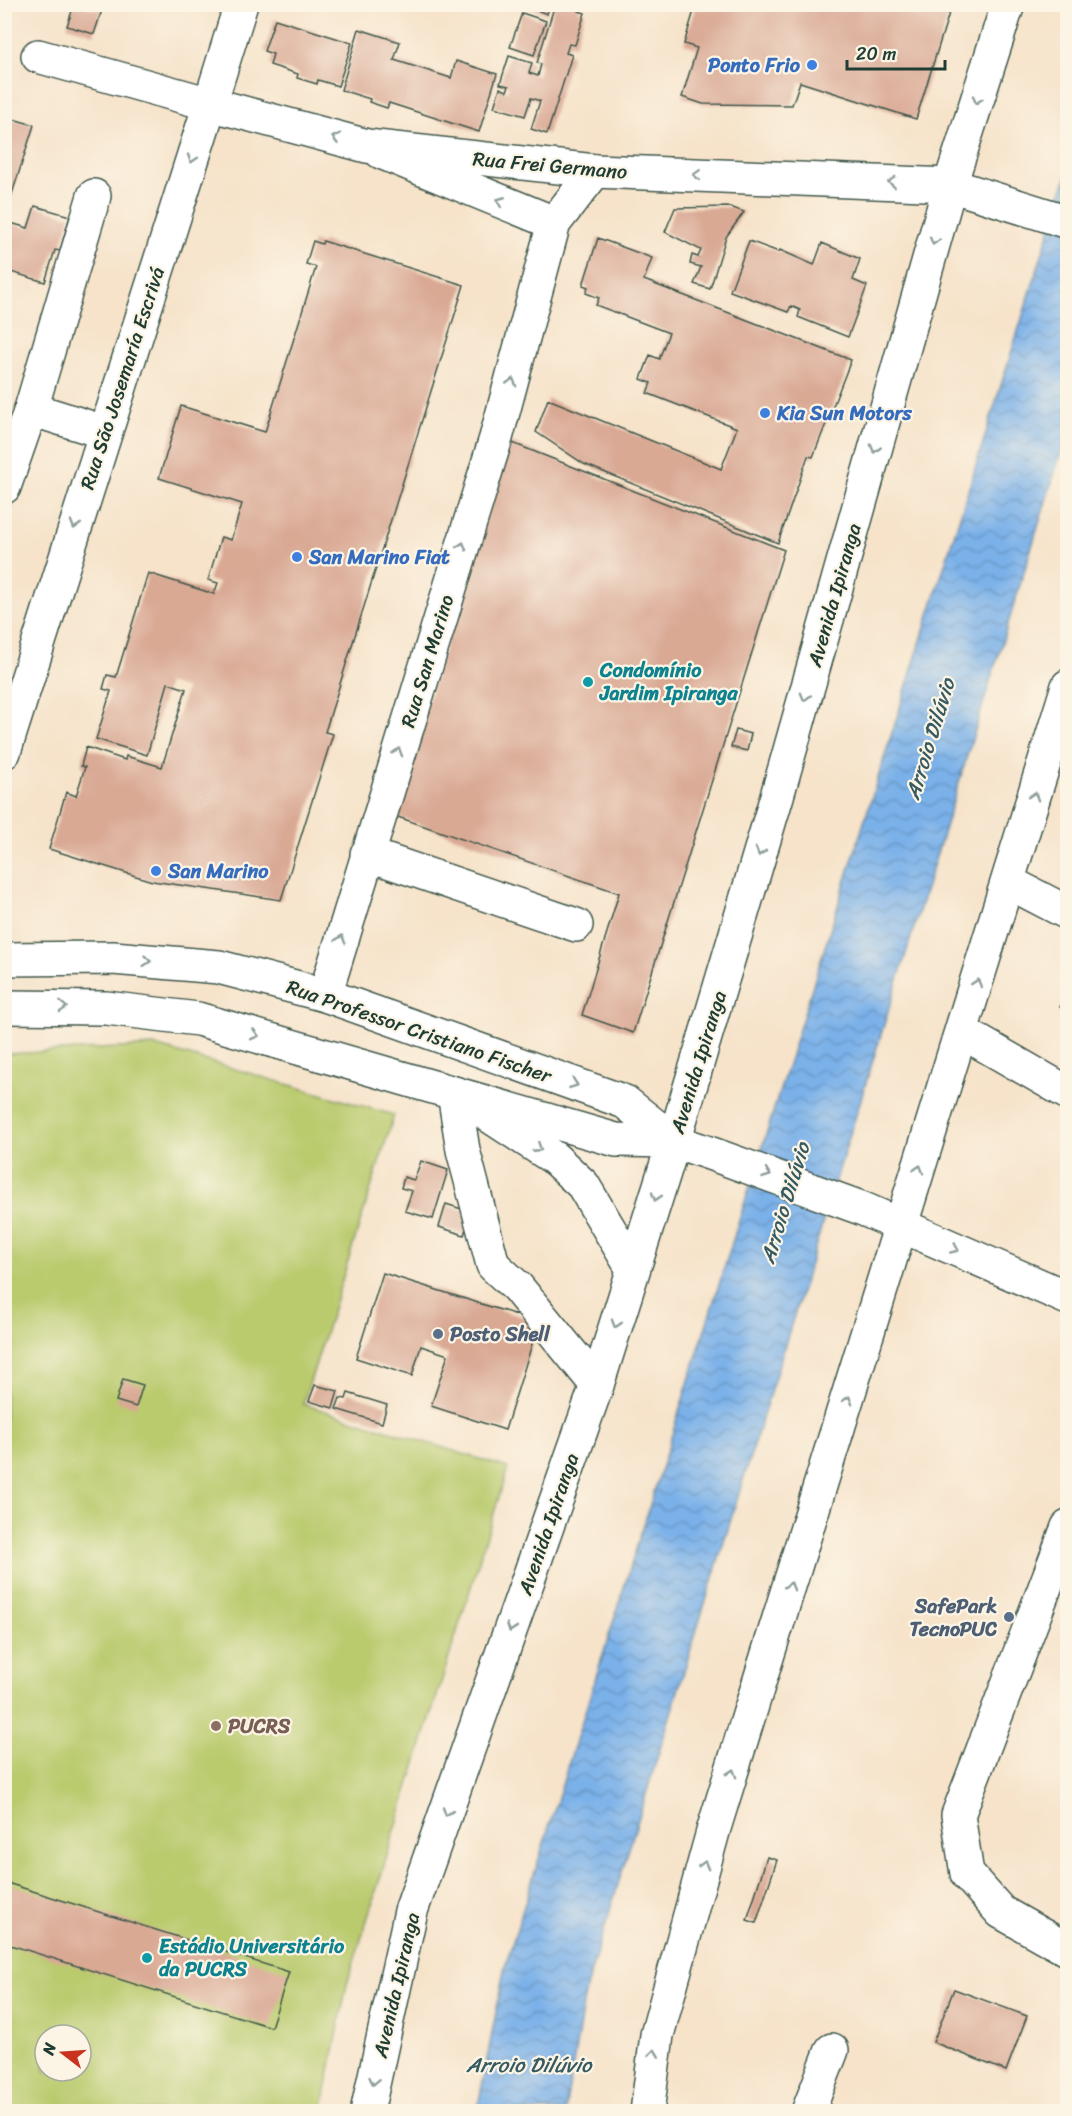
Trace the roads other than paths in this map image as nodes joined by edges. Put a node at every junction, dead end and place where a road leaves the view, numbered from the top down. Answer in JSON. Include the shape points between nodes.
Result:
{"nodes":[{"id":1,"x":241,"y":4,"type":"edge"},
{"id":2,"x":1008,"y":4,"type":"edge"},
{"id":3,"x":38,"y":57,"type":"dead end"},
{"id":4,"x":210,"y":104,"type":"junction"},
{"id":5,"x":367,"y":146,"type":"junction"},
{"id":6,"x":595,"y":171,"type":"junction"},
{"id":7,"x":950,"y":185,"type":"junction"},
{"id":8,"x":94,"y":196,"type":"dead end"},
{"id":9,"x":1068,"y":222,"type":"edge"},
{"id":10,"x":555,"y":223,"type":"junction"},
{"id":11,"x":31,"y":409,"type":"junction"},
{"id":12,"x":104,"y":432,"type":"junction"},
{"id":13,"x":4,"y":487,"type":"edge"},
{"id":14,"x":1068,"y":686,"type":"edge"},
{"id":15,"x":4,"y":752,"type":"edge"},
{"id":16,"x":367,"y":854,"type":"junction"},
{"id":17,"x":1008,"y":882,"type":"junction"},
{"id":18,"x":1068,"y":913,"type":"edge"},
{"id":19,"x":576,"y":925,"type":"dead end"},
{"id":20,"x":113,"y":958,"type":"junction"},
{"id":21,"x":4,"y":959,"type":"edge"},
{"id":22,"x":4,"y":990,"type":"edge"},
{"id":23,"x":325,"y":995,"type":"junction"},
{"id":24,"x":4,"y":1006,"type":"edge"},
{"id":25,"x":962,"y":1032,"type":"junction"},
{"id":26,"x":454,"y":1093,"type":"junction"},
{"id":27,"x":1068,"y":1093,"type":"edge"},
{"id":28,"x":674,"y":1141,"type":"junction"},
{"id":29,"x":902,"y":1225,"type":"junction"},
{"id":30,"x":633,"y":1269,"type":"junction"},
{"id":31,"x":1068,"y":1298,"type":"edge"},
{"id":32,"x":597,"y":1385,"type":"junction"},
{"id":33,"x":1068,"y":1527,"type":"edge"},
{"id":34,"x":1068,"y":1950,"type":"edge"},
{"id":35,"x":832,"y":2050,"type":"dead end"},
{"id":36,"x":367,"y":2112,"type":"edge"},
{"id":37,"x":647,"y":2112,"type":"edge"},
{"id":38,"x":808,"y":2112,"type":"edge"}],
"edges":[{"from":1,"to":4,"type":"main road","name":"Rua São Josemaría Escrivá"},
{"from":2,"to":7,"type":"main road","name":"Avenida Ipiranga","one_way":true},
{"from":3,"to":4,"type":"main road","name":"Rua Frei Germano"},
{"from":5,"to":4,"type":"main road","name":"Rua Frei Germano","one_way":true},
{"from":4,"to":12,"type":"main road","name":"Rua São Josemaría Escrivá","one_way":true},
{"from":5,"to":6,"type":"main road","name":"Rua Frei Germano"},
{"from":10,"to":5,"type":"main road","one_way":true},
{"from":7,"to":6,"type":"main road","name":"Rua Frei Germano","one_way":true},
{"from":6,"to":10,"type":"main road"},
{"from":7,"to":9,"type":"main road","name":"Rua Frei Germano"},
{"from":7,"to":28,"type":"main road","name":"Avenida Ipiranga","one_way":true,"via":[[777,796]]},
{"from":8,"to":11,"type":"main road"},
{"from":16,"to":10,"type":"main road","name":"Rua San Marino","one_way":true,"via":[[496,438]]},
{"from":11,"to":12,"type":"main road"},
{"from":11,"to":13,"type":"main road"},
{"from":12,"to":15,"type":"main road","name":"Rua São Josemaría Escrivá","one_way":true},
{"from":17,"to":14,"type":"main road","one_way":true},
{"from":16,"to":19,"type":"main road"},
{"from":23,"to":16,"type":"main road","name":"Rua San Marino","one_way":true},
{"from":17,"to":18,"type":"main road"},
{"from":25,"to":17,"type":"main road","one_way":true},
{"from":20,"to":21,"type":"main road","name":"Rua Professor Cristiano Fischer"},
{"from":20,"to":22,"type":"main road"},
{"from":20,"to":23,"type":"main road","name":"Rua Professor Cristiano Fischer","one_way":true,"via":[[219,967]]},
{"from":23,"to":28,"type":"main road","name":"Rua Professor Cristiano Fischer","one_way":true,"via":[[625,1102]]},
{"from":24,"to":26,"type":"main road","name":"Rua Professor Cristiano Fischer","one_way":true,"via":[[106,1008],[198,1019]]},
{"from":25,"to":27,"type":"main road"},
{"from":29,"to":25,"type":"main road","one_way":true},
{"from":26,"to":28,"type":"main road","name":"Rua Professor Cristiano Fischer","via":[[616,1140]]},
{"from":26,"to":30,"type":"main road","one_way":true,"via":[[554,1158],[583,1185]]},
{"from":26,"to":32,"type":"main road","via":[[463,1150],[492,1265],[517,1287]]},
{"from":28,"to":29,"type":"main road","name":"Rua Professor Cristiano Fischer","one_way":true},
{"from":28,"to":30,"type":"main road","name":"Avenida Ipiranga","one_way":true},
{"from":29,"to":31,"type":"main road","name":"Rua Professor Cristiano Fischer","one_way":true},
{"from":37,"to":29,"type":"main road","one_way":true,"via":[[657,2034],[714,1828]]},
{"from":30,"to":32,"type":"main road","name":"Avenida Ipiranga","one_way":true},
{"from":32,"to":36,"type":"main road","name":"Avenida Ipiranga","one_way":true,"via":[[411,1911]]},
{"from":33,"to":34,"type":"main road","via":[[958,1815],[967,1874],[1001,1912]]},
{"from":35,"to":38,"type":"main road"}]}
